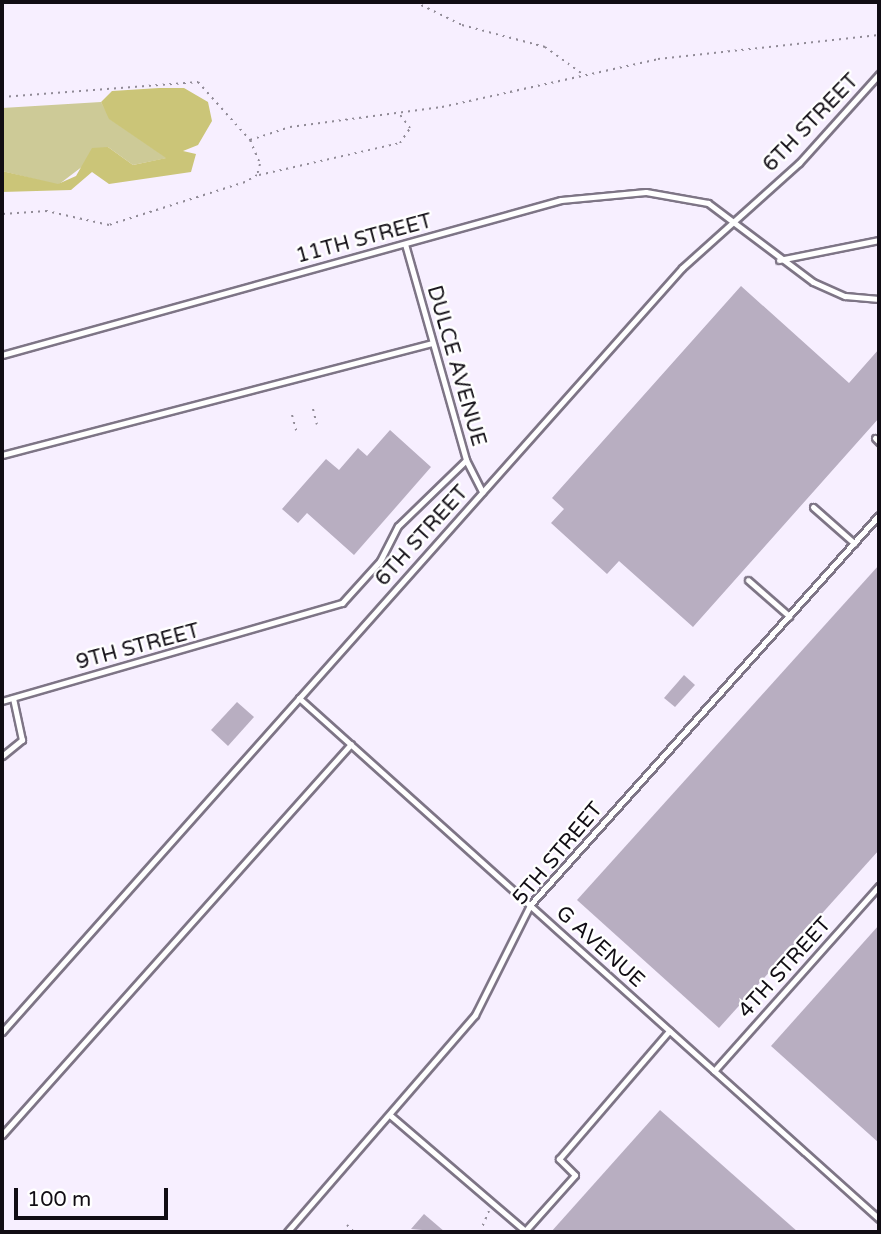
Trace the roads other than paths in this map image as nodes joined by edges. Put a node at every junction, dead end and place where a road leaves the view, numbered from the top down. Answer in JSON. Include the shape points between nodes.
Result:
{"nodes":[{"id":1,"x":879,"y":74,"type":"edge"},
{"id":2,"x":735,"y":219,"type":"junction"},
{"id":3,"x":879,"y":240,"type":"edge"},
{"id":4,"x":405,"y":244,"type":"junction"},
{"id":5,"x":779,"y":260,"type":"junction"},
{"id":6,"x":879,"y":299,"type":"edge"},
{"id":7,"x":432,"y":344,"type":"junction"},
{"id":8,"x":2,"y":355,"type":"edge"},
{"id":9,"x":2,"y":455,"type":"edge"},
{"id":10,"x":466,"y":460,"type":"junction"},
{"id":11,"x":482,"y":492,"type":"junction"},
{"id":12,"x":813,"y":507,"type":"dead end"},
{"id":13,"x":879,"y":515,"type":"edge"},
{"id":14,"x":854,"y":543,"type":"junction"},
{"id":15,"x":748,"y":580,"type":"dead end"},
{"id":16,"x":789,"y":616,"type":"junction"},
{"id":17,"x":13,"y":698,"type":"junction"},
{"id":18,"x":299,"y":698,"type":"junction"},
{"id":19,"x":2,"y":701,"type":"edge"},
{"id":20,"x":351,"y":744,"type":"junction"},
{"id":21,"x":2,"y":756,"type":"edge"},
{"id":22,"x":879,"y":887,"type":"edge"},
{"id":23,"x":530,"y":905,"type":"junction"},
{"id":24,"x":670,"y":1031,"type":"junction"},
{"id":25,"x":2,"y":1032,"type":"edge"},
{"id":26,"x":714,"y":1071,"type":"junction"},
{"id":27,"x":391,"y":1116,"type":"junction"},
{"id":28,"x":2,"y":1135,"type":"edge"},
{"id":29,"x":879,"y":1219,"type":"edge"},
{"id":30,"x":287,"y":1232,"type":"edge"}],
"edges":[{"from":1,"to":2,"type":"lane","name":"6TH STREET","via":[[799,163]]},
{"from":2,"to":4,"type":"lane","name":"11TH STREET","via":[[708,203],[646,192],[561,200]]},
{"from":2,"to":5,"type":"lane","name":"11TH STREET"},
{"from":2,"to":11,"type":"lane","name":"6TH STREET","via":[[682,268]]},
{"from":3,"to":5,"type":"lane"},
{"from":4,"to":7,"type":"lane","name":"DULCE AVENUE"},
{"from":4,"to":8,"type":"lane","name":"11TH STREET"},
{"from":5,"to":6,"type":"lane","name":"11TH STREET","via":[[835,293]]},
{"from":7,"to":9,"type":"lane"},
{"from":7,"to":10,"type":"lane","name":"DULCE AVENUE"},
{"from":10,"to":11,"type":"lane","name":"DULCE AVENUE"},
{"from":10,"to":17,"type":"lane","name":"9TH STREET","via":[[398,526],[380,561],[342,603]]},
{"from":11,"to":18,"type":"lane","name":"6TH STREET"},
{"from":12,"to":14,"type":"lane"},
{"from":13,"to":14,"type":"lane","name":"5TH STREET"},
{"from":14,"to":16,"type":"lane","name":"5TH STREET"},
{"from":15,"to":16,"type":"lane"},
{"from":16,"to":23,"type":"lane","name":"5TH STREET"},
{"from":17,"to":19,"type":"lane","name":"9TH STREET"},
{"from":17,"to":21,"type":"lane","via":[[22,740]]},
{"from":18,"to":20,"type":"lane","name":"G AVENUE"},
{"from":18,"to":25,"type":"lane","name":"6TH STREET"},
{"from":20,"to":23,"type":"lane","name":"G AVENUE"},
{"from":20,"to":28,"type":"lane"},
{"from":22,"to":26,"type":"lane","name":"4TH STREET"},
{"from":23,"to":24,"type":"lane","name":"G AVENUE"},
{"from":23,"to":27,"type":"lane","name":"5TH STREET","via":[[475,1015]]},
{"from":24,"to":26,"type":"lane","name":"G AVENUE"},
{"from":24,"to":27,"type":"lane","via":[[559,1159],[575,1175],[525,1231]]},
{"from":26,"to":29,"type":"lane","name":"G AVENUE"},
{"from":27,"to":30,"type":"lane","name":"5TH STREET"}]}
